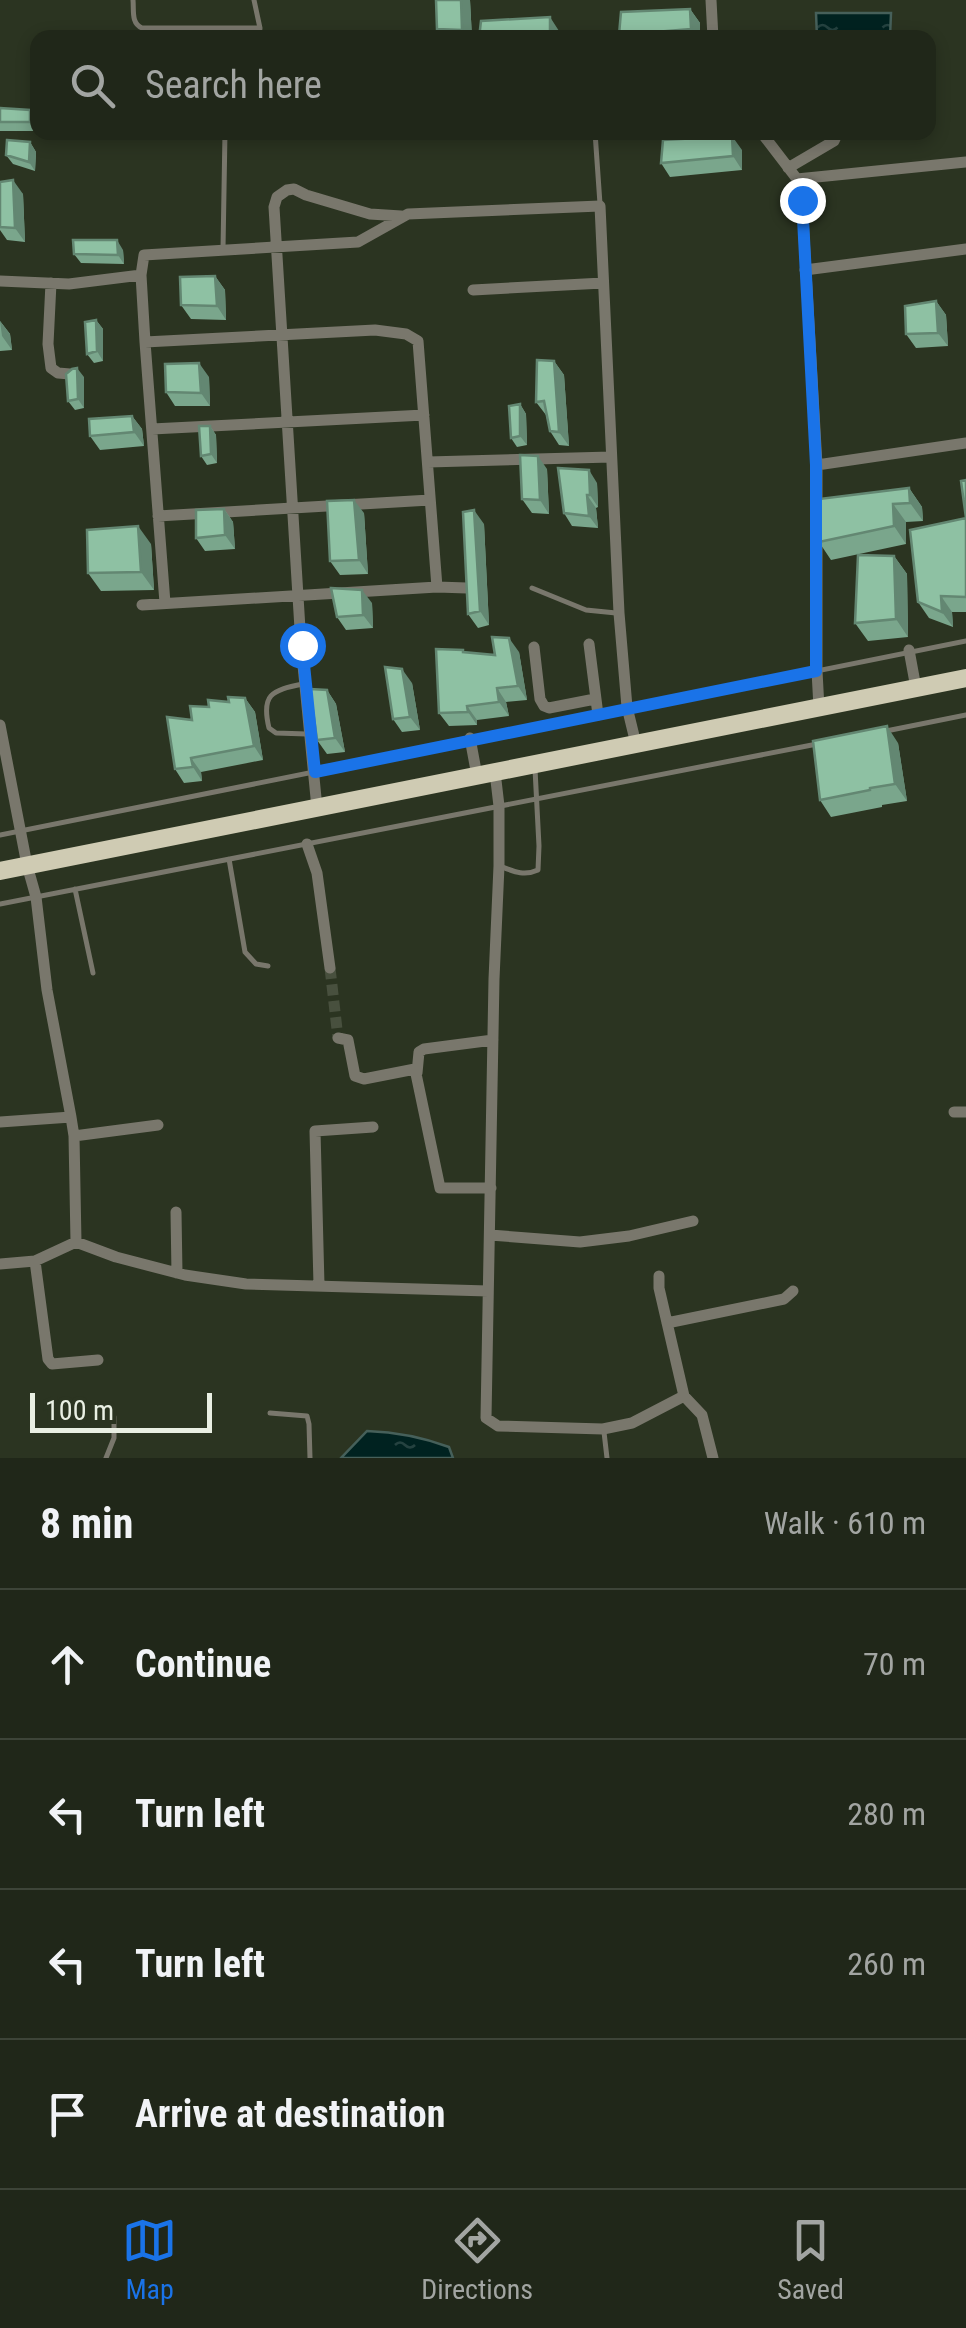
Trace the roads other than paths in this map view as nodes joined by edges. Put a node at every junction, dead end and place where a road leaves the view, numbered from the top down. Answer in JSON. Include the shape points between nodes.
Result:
{"nodes":[{"id":1,"x":133,"y":0,"type":"edge"},
{"id":2,"x":254,"y":0,"type":"edge"},
{"id":3,"x":711,"y":0,"type":"edge"},
{"id":4,"x":260,"y":28,"type":"joint"},
{"id":5,"x":713,"y":30,"type":"edge"},
{"id":6,"x":225,"y":140,"type":"edge"},
{"id":7,"x":596,"y":140,"type":"edge"},
{"id":8,"x":767,"y":140,"type":"edge"},
{"id":9,"x":834,"y":140,"type":"edge"},
{"id":10,"x":966,"y":162,"type":"edge"},
{"id":11,"x":788,"y":168,"type":"junction"},
{"id":12,"x":797,"y":179,"type":"junction"},
{"id":13,"x":600,"y":206,"type":"junction"},
{"id":14,"x":405,"y":216,"type":"junction"},
{"id":15,"x":276,"y":247,"type":"junction"},
{"id":16,"x":223,"y":249,"type":"junction"},
{"id":17,"x":966,"y":249,"type":"edge"},
{"id":18,"x":806,"y":270,"type":"junction"},
{"id":19,"x":142,"y":275,"type":"junction"},
{"id":20,"x":0,"y":281,"type":"edge"},
{"id":21,"x":50,"y":283,"type":"junction"},
{"id":22,"x":603,"y":283,"type":"junction"},
{"id":23,"x":472,"y":290,"type":"dead end"},
{"id":24,"x":282,"y":335,"type":"junction"},
{"id":25,"x":145,"y":342,"type":"junction"},
{"id":26,"x":70,"y":374,"type":"edge"},
{"id":27,"x":424,"y":415,"type":"junction"},
{"id":28,"x":287,"y":422,"type":"junction"},
{"id":29,"x":152,"y":430,"type":"junction"},
{"id":30,"x":966,"y":443,"type":"edge"},
{"id":31,"x":611,"y":457,"type":"junction"},
{"id":32,"x":428,"y":462,"type":"junction"},
{"id":33,"x":816,"y":465,"type":"junction"},
{"id":34,"x":430,"y":500,"type":"junction"},
{"id":35,"x":292,"y":508,"type":"junction"},
{"id":36,"x":158,"y":516,"type":"junction"},
{"id":37,"x":437,"y":587,"type":"junction"},
{"id":38,"x":467,"y":588,"type":"edge"},
{"id":39,"x":532,"y":588,"type":"dead end"},
{"id":40,"x":298,"y":596,"type":"junction"},
{"id":41,"x":142,"y":604,"type":"dead end"},
{"id":42,"x":166,"y":604,"type":"junction"},
{"id":43,"x":619,"y":613,"type":"junction"},
{"id":44,"x":966,"y":641,"type":"edge"},
{"id":45,"x":589,"y":644,"type":"dead end"},
{"id":46,"x":534,"y":647,"type":"dead end"},
{"id":47,"x":910,"y":651,"type":"junction"},
{"id":48,"x":816,"y":671,"type":"junction"},
{"id":49,"x":966,"y":678,"type":"edge"},
{"id":50,"x":306,"y":684,"type":"junction"},
{"id":51,"x":916,"y":688,"type":"junction"},
{"id":52,"x":596,"y":699,"type":"junction"},
{"id":53,"x":819,"y":708,"type":"junction"},
{"id":54,"x":628,"y":709,"type":"junction"},
{"id":55,"x":598,"y":715,"type":"junction"},
{"id":56,"x":966,"y":715,"type":"edge"},
{"id":57,"x":0,"y":725,"type":"edge"},
{"id":58,"x":311,"y":734,"type":"junction"},
{"id":59,"x":868,"y":734,"type":"edge"},
{"id":60,"x":470,"y":739,"type":"junction"},
{"id":61,"x":830,"y":742,"type":"edge"},
{"id":62,"x":636,"y":744,"type":"junction"},
{"id":63,"x":534,"y":764,"type":"junction"},
{"id":64,"x":315,"y":772,"type":"junction"},
{"id":65,"x":486,"y":774,"type":"junction"},
{"id":66,"x":537,"y":799,"type":"junction"},
{"id":67,"x":499,"y":806,"type":"junction"},
{"id":68,"x":317,"y":808,"type":"junction"},
{"id":69,"x":21,"y":831,"type":"junction"},
{"id":70,"x":0,"y":835,"type":"edge"},
{"id":71,"x":308,"y":844,"type":"junction"},
{"id":72,"x":228,"y":859,"type":"junction"},
{"id":73,"x":27,"y":866,"type":"junction"},
{"id":74,"x":499,"y":866,"type":"junction"},
{"id":75,"x":0,"y":871,"type":"edge"},
{"id":76,"x":75,"y":889,"type":"junction"},
{"id":77,"x":36,"y":897,"type":"junction"},
{"id":78,"x":0,"y":904,"type":"edge"},
{"id":79,"x":268,"y":966,"type":"dead end"},
{"id":80,"x":330,"y":968,"type":"tunnel mouth"},
{"id":81,"x":93,"y":973,"type":"dead end"},
{"id":82,"x":338,"y":1038,"type":"tunnel mouth"},
{"id":83,"x":493,"y":1040,"type":"junction"},
{"id":84,"x":417,"y":1073,"type":"junction"},
{"id":85,"x":71,"y":1117,"type":"junction"},
{"id":86,"x":0,"y":1122,"type":"edge"},
{"id":87,"x":158,"y":1126,"type":"dead end"},
{"id":88,"x":373,"y":1127,"type":"dead end"},
{"id":89,"x":74,"y":1136,"type":"junction"},
{"id":90,"x":491,"y":1188,"type":"junction"},
{"id":91,"x":176,"y":1212,"type":"dead end"},
{"id":92,"x":692,"y":1220,"type":"dead end"},
{"id":93,"x":490,"y":1235,"type":"junction"},
{"id":94,"x":76,"y":1242,"type":"junction"},
{"id":95,"x":35,"y":1261,"type":"junction"},
{"id":96,"x":0,"y":1264,"type":"edge"},
{"id":97,"x":177,"y":1273,"type":"junction"},
{"id":98,"x":659,"y":1276,"type":"dead end"},
{"id":99,"x":318,"y":1285,"type":"junction"},
{"id":100,"x":488,"y":1291,"type":"junction"},
{"id":101,"x":793,"y":1291,"type":"dead end"},
{"id":102,"x":667,"y":1324,"type":"junction"},
{"id":103,"x":98,"y":1360,"type":"dead end"},
{"id":104,"x":684,"y":1396,"type":"junction"},
{"id":105,"x":270,"y":1413,"type":"dead end"},
{"id":106,"x":114,"y":1417,"type":"dead end"},
{"id":107,"x":604,"y":1429,"type":"junction"},
{"id":108,"x":106,"y":1458,"type":"edge"},
{"id":109,"x":310,"y":1458,"type":"edge"},
{"id":110,"x":607,"y":1458,"type":"edge"},
{"id":111,"x":714,"y":1458,"type":"edge"}],
"edges":[{"from":1,"to":4,"type":"lane","via":[[134,20],[142,28]]},
{"from":2,"to":4,"type":"lane"},
{"from":3,"to":5,"type":"street"},
{"from":6,"to":16,"type":"lane"},
{"from":7,"to":13,"type":"lane"},
{"from":8,"to":11,"type":"street"},
{"from":9,"to":11,"type":"street"},
{"from":10,"to":12,"type":"street"},
{"from":11,"to":12,"type":"street"},
{"from":12,"to":18,"type":"street"},
{"from":13,"to":14,"type":"street"},
{"from":13,"to":22,"type":"street"},
{"from":14,"to":15,"type":"street","via":[[358,242]]},
{"from":14,"to":15,"type":"street","via":[[370,214],[287,190],[274,207]]},
{"from":15,"to":16,"type":"street"},
{"from":15,"to":24,"type":"street"},
{"from":16,"to":19,"type":"street","via":[[146,253]]},
{"from":17,"to":18,"type":"street"},
{"from":18,"to":33,"type":"street"},
{"from":19,"to":21,"type":"street"},
{"from":19,"to":25,"type":"street"},
{"from":20,"to":21,"type":"street"},
{"from":21,"to":26,"type":"street","via":[[49,356],[52,368]]},
{"from":22,"to":23,"type":"street"},
{"from":22,"to":31,"type":"street"},
{"from":24,"to":25,"type":"street"},
{"from":24,"to":27,"type":"street","via":[[375,330],[412,337],[418,341]]},
{"from":24,"to":28,"type":"street"},
{"from":25,"to":29,"type":"street"},
{"from":27,"to":28,"type":"street"},
{"from":27,"to":32,"type":"street"},
{"from":28,"to":29,"type":"street"},
{"from":28,"to":35,"type":"street"},
{"from":29,"to":36,"type":"street"},
{"from":30,"to":33,"type":"street"},
{"from":31,"to":32,"type":"street"},
{"from":31,"to":43,"type":"street"},
{"from":32,"to":34,"type":"street"},
{"from":33,"to":48,"type":"street"},
{"from":34,"to":35,"type":"street"},
{"from":34,"to":37,"type":"street"},
{"from":35,"to":36,"type":"street"},
{"from":35,"to":40,"type":"street"},
{"from":36,"to":42,"type":"street"},
{"from":37,"to":38,"type":"street"},
{"from":37,"to":40,"type":"street"},
{"from":39,"to":43,"type":"lane","via":[[586,610]]},
{"from":40,"to":42,"type":"street"},
{"from":40,"to":50,"type":"street"},
{"from":41,"to":42,"type":"street"},
{"from":43,"to":54,"type":"street"},
{"from":44,"to":47,"type":"lane"},
{"from":45,"to":52,"type":"street"},
{"from":46,"to":52,"type":"street","via":[[544,706]]},
{"from":47,"to":48,"type":"lane"},
{"from":47,"to":51,"type":"street"},
{"from":48,"to":53,"type":"street"},
{"from":48,"to":54,"type":"lane"},
{"from":49,"to":51,"type":"highway"},
{"from":50,"to":58,"type":"street"},
{"from":50,"to":58,"type":"lane","via":[[281,688],[264,709],[276,733]]},
{"from":51,"to":53,"type":"highway"},
{"from":52,"to":55,"type":"street"},
{"from":53,"to":62,"type":"highway"},
{"from":54,"to":55,"type":"lane"},
{"from":54,"to":62,"type":"street"},
{"from":55,"to":60,"type":"lane"},
{"from":56,"to":59,"type":"lane"},
{"from":57,"to":69,"type":"street"},
{"from":58,"to":64,"type":"street"},
{"from":60,"to":64,"type":"lane"},
{"from":60,"to":65,"type":"street"},
{"from":61,"to":66,"type":"lane"},
{"from":62,"to":63,"type":"highway"},
{"from":63,"to":65,"type":"highway"},
{"from":63,"to":66,"type":"lane"},
{"from":64,"to":68,"type":"street"},
{"from":64,"to":69,"type":"lane"},
{"from":65,"to":67,"type":"street"},
{"from":65,"to":68,"type":"highway"},
{"from":66,"to":67,"type":"lane"},
{"from":66,"to":74,"type":"lane","via":[[538,870],[520,874]]},
{"from":67,"to":71,"type":"lane"},
{"from":67,"to":74,"type":"street"},
{"from":68,"to":73,"type":"highway"},
{"from":69,"to":70,"type":"lane"},
{"from":69,"to":73,"type":"street"},
{"from":71,"to":72,"type":"lane"},
{"from":71,"to":80,"type":"street"},
{"from":72,"to":76,"type":"lane"},
{"from":72,"to":79,"type":"lane","via":[[245,952]]},
{"from":73,"to":75,"type":"highway"},
{"from":73,"to":77,"type":"street"},
{"from":74,"to":83,"type":"street"},
{"from":76,"to":77,"type":"lane"},
{"from":76,"to":81,"type":"lane"},
{"from":77,"to":78,"type":"lane"},
{"from":77,"to":85,"type":"street"},
{"from":82,"to":84,"type":"street","via":[[348,1040],[355,1076],[412,1068]]},
{"from":83,"to":84,"type":"street","via":[[424,1049]]},
{"from":83,"to":90,"type":"street"},
{"from":84,"to":90,"type":"street","via":[[440,1188]]},
{"from":85,"to":86,"type":"street"},
{"from":85,"to":89,"type":"street"},
{"from":87,"to":89,"type":"street"},
{"from":88,"to":99,"type":"street","via":[[315,1131]]},
{"from":89,"to":94,"type":"street"},
{"from":90,"to":93,"type":"street"},
{"from":91,"to":97,"type":"street"},
{"from":92,"to":93,"type":"street","via":[[580,1242]]},
{"from":93,"to":100,"type":"street"},
{"from":94,"to":95,"type":"street"},
{"from":94,"to":97,"type":"street"},
{"from":95,"to":96,"type":"street"},
{"from":95,"to":103,"type":"street","via":[[48,1359]]},
{"from":97,"to":99,"type":"street","via":[[246,1284]]},
{"from":98,"to":102,"type":"street"},
{"from":99,"to":100,"type":"street"},
{"from":100,"to":107,"type":"street","via":[[486,1418],[498,1426]]},
{"from":101,"to":102,"type":"street","via":[[784,1299]]},
{"from":102,"to":104,"type":"street"},
{"from":104,"to":107,"type":"street","via":[[632,1423]]},
{"from":104,"to":111,"type":"street","via":[[702,1415]]},
{"from":105,"to":109,"type":"lane","via":[[307,1416]]},
{"from":106,"to":108,"type":"lane"},
{"from":107,"to":110,"type":"lane"}]}
